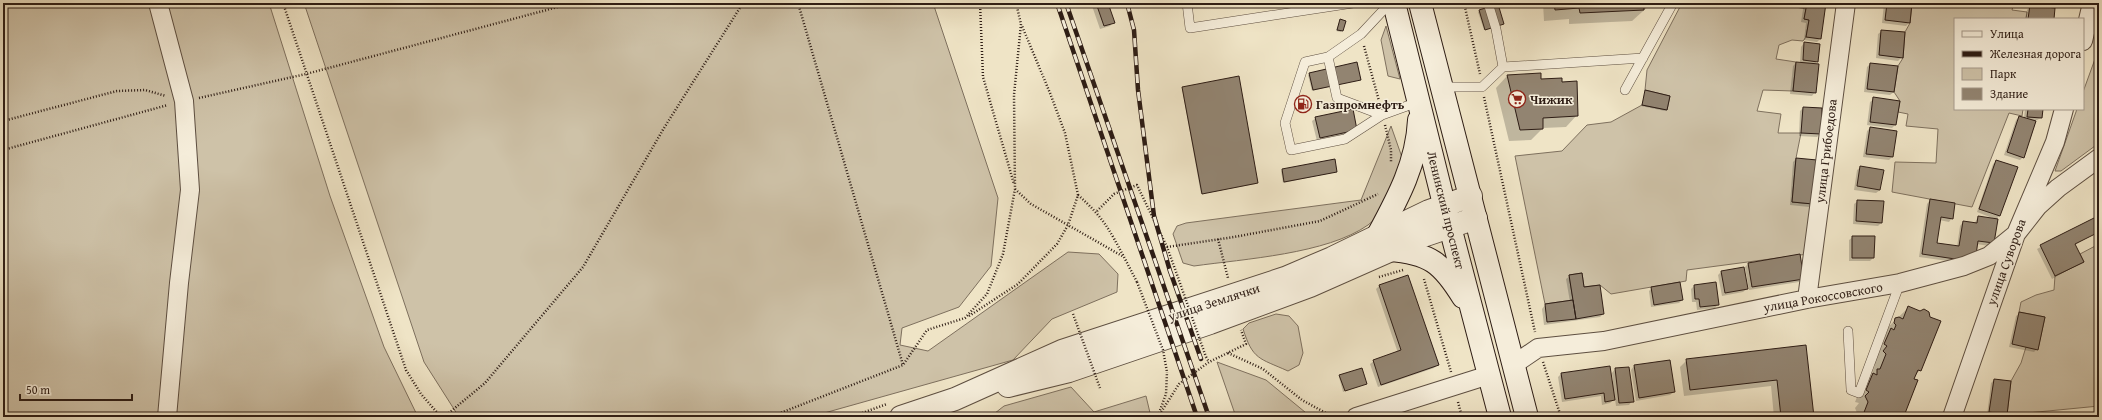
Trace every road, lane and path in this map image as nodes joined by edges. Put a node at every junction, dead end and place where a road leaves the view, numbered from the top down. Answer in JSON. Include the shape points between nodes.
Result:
{"nodes":[{"id":1,"x":158,"y":3,"type":"edge"},
{"id":2,"x":283,"y":3,"type":"edge"},
{"id":3,"x":573,"y":3,"type":"edge"},
{"id":4,"x":743,"y":3,"type":"edge"},
{"id":5,"x":798,"y":3,"type":"edge"},
{"id":6,"x":980,"y":3,"type":"edge"},
{"id":7,"x":1016,"y":3,"type":"edge"},
{"id":8,"x":1187,"y":3,"type":"edge"},
{"id":9,"x":1353,"y":3,"type":"edge"},
{"id":10,"x":1390,"y":3,"type":"edge"},
{"id":11,"x":1394,"y":3,"type":"edge"},
{"id":12,"x":1420,"y":3,"type":"edge"},
{"id":13,"x":1464,"y":3,"type":"edge"},
{"id":14,"x":1488,"y":3,"type":"edge"},
{"id":15,"x":1673,"y":3,"type":"edge"},
{"id":16,"x":1846,"y":3,"type":"edge"},
{"id":17,"x":2092,"y":3,"type":"edge"},
{"id":18,"x":1021,"y":24,"type":"junction"},
{"id":19,"x":1361,"y":34,"type":"junction"},
{"id":20,"x":2084,"y":37,"type":"edge"},
{"id":21,"x":1328,"y":57,"type":"junction"},
{"id":22,"x":1643,"y":58,"type":"junction"},
{"id":23,"x":1503,"y":66,"type":"junction"},
{"id":24,"x":306,"y":74,"type":"junction"},
{"id":25,"x":1442,"y":87,"type":"junction"},
{"id":26,"x":1482,"y":87,"type":"junction"},
{"id":27,"x":1625,"y":90,"type":"dead end"},
{"id":28,"x":206,"y":96,"type":"dead end"},
{"id":29,"x":1418,"y":102,"type":"junction"},
{"id":30,"x":176,"y":103,"type":"junction"},
{"id":31,"x":2064,"y":110,"type":"edge"},
{"id":32,"x":1382,"y":115,"type":"junction"},
{"id":33,"x":3,"y":121,"type":"edge"},
{"id":34,"x":3,"y":150,"type":"edge"},
{"id":35,"x":2099,"y":158,"type":"edge"},
{"id":36,"x":1390,"y":169,"type":"dead end"},
{"id":37,"x":1015,"y":189,"type":"junction"},
{"id":38,"x":1384,"y":191,"type":"dead end"},
{"id":39,"x":1078,"y":195,"type":"junction"},
{"id":40,"x":1471,"y":196,"type":"junction"},
{"id":41,"x":1444,"y":204,"type":"junction"},
{"id":42,"x":1097,"y":211,"type":"junction"},
{"id":43,"x":1476,"y":218,"type":"junction"},
{"id":44,"x":1068,"y":225,"type":"junction"},
{"id":45,"x":1450,"y":225,"type":"junction"},
{"id":46,"x":2016,"y":234,"type":"junction"},
{"id":47,"x":1218,"y":239,"type":"junction"},
{"id":48,"x":1384,"y":243,"type":"junction"},
{"id":49,"x":1168,"y":247,"type":"junction"},
{"id":50,"x":1124,"y":257,"type":"junction"},
{"id":51,"x":1406,"y":269,"type":"dead end"},
{"id":52,"x":1420,"y":273,"type":"dead end"},
{"id":53,"x":1377,"y":277,"type":"dead end"},
{"id":54,"x":1228,"y":280,"type":"dead end"},
{"id":55,"x":1900,"y":283,"type":"junction"},
{"id":56,"x":1807,"y":299,"type":"junction"},
{"id":57,"x":1473,"y":313,"type":"junction"},
{"id":58,"x":1072,"y":314,"type":"dead end"},
{"id":59,"x":965,"y":318,"type":"junction"},
{"id":60,"x":1238,"y":324,"type":"dead end"},
{"id":61,"x":1848,"y":331,"type":"dead end"},
{"id":62,"x":1538,"y":348,"type":"junction"},
{"id":63,"x":1228,"y":352,"type":"junction"},
{"id":64,"x":1209,"y":362,"type":"junction"},
{"id":65,"x":903,"y":365,"type":"junction"},
{"id":66,"x":1513,"y":365,"type":"junction"},
{"id":67,"x":1489,"y":375,"type":"junction"},
{"id":68,"x":1454,"y":386,"type":"junction"},
{"id":69,"x":1100,"y":388,"type":"dead end"},
{"id":70,"x":167,"y":417,"type":"edge"},
{"id":71,"x":441,"y":417,"type":"edge"},
{"id":72,"x":444,"y":417,"type":"edge"},
{"id":73,"x":770,"y":417,"type":"edge"},
{"id":74,"x":901,"y":417,"type":"edge"},
{"id":75,"x":1158,"y":417,"type":"edge"},
{"id":76,"x":1333,"y":417,"type":"edge"},
{"id":77,"x":1356,"y":417,"type":"edge"},
{"id":78,"x":1462,"y":417,"type":"edge"},
{"id":79,"x":1500,"y":417,"type":"edge"},
{"id":80,"x":1527,"y":417,"type":"edge"},
{"id":81,"x":1561,"y":417,"type":"edge"},
{"id":82,"x":1952,"y":417,"type":"edge"}],
"edges":[{"from":1,"to":30,"type":"street"},
{"from":2,"to":24,"type":"path"},
{"from":3,"to":24,"type":"path"},
{"from":4,"to":72,"type":"path","via":[[664,128],[583,267],[485,383]]},
{"from":5,"to":65,"type":"path"},
{"from":6,"to":37,"type":"path","via":[[983,78]]},
{"from":7,"to":18,"type":"path"},
{"from":8,"to":9,"type":"lane","via":[[1190,28]]},
{"from":10,"to":19,"type":"lane"},
{"from":11,"to":29,"type":"main road","name":"Ленинский проспект"},
{"from":12,"to":25,"type":"main road","name":"Ленинский проспект"},
{"from":13,"to":26,"type":"path"},
{"from":14,"to":23,"type":"lane"},
{"from":15,"to":22,"type":"lane"},
{"from":16,"to":56,"type":"street","name":"улица Грибоедова"},
{"from":17,"to":20,"type":"street"},
{"from":18,"to":37,"type":"path","via":[[1014,95]]},
{"from":18,"to":39,"type":"path","via":[[1065,133]]},
{"from":19,"to":21,"type":"lane"},
{"from":19,"to":32,"type":"path"},
{"from":21,"to":32,"type":"lane","via":[[1337,98]]},
{"from":21,"to":32,"type":"lane","via":[[1305,62],[1285,123],[1291,150],[1345,139]]},
{"from":22,"to":23,"type":"lane"},
{"from":22,"to":27,"type":"lane"},
{"from":23,"to":26,"type":"lane"},
{"from":24,"to":28,"type":"path"},
{"from":24,"to":71,"type":"path","via":[[406,370],[421,394]]},
{"from":25,"to":26,"type":"lane"},
{"from":25,"to":40,"type":"main road","name":"Ленинский проспект"},
{"from":26,"to":62,"type":"path"},
{"from":29,"to":32,"type":"lane"},
{"from":29,"to":41,"type":"main road","name":"Ленинский проспект"},
{"from":29,"to":48,"type":"main road","via":[[1419,130],[1413,159]]},
{"from":30,"to":33,"type":"path","via":[[145,90],[117,91]]},
{"from":30,"to":34,"type":"path"},
{"from":30,"to":70,"type":"street","via":[[190,190],[178,283]]},
{"from":31,"to":46,"type":"street","name":"улица Суворова","via":[[2055,142]]},
{"from":32,"to":36,"type":"path","via":[[1391,150]]},
{"from":35,"to":46,"type":"street","name":"улица Рокоссовского","via":[[2038,206]]},
{"from":37,"to":44,"type":"path","via":[[1031,204]]},
{"from":37,"to":59,"type":"path","via":[[1003,254],[987,294]]},
{"from":38,"to":47,"type":"path","via":[[1320,221]]},
{"from":39,"to":42,"type":"path"},
{"from":39,"to":44,"type":"path"},
{"from":40,"to":41,"type":"main road","name":"улица Землячки"},
{"from":40,"to":43,"type":"main road","name":"Ленинский проспект"},
{"from":41,"to":45,"type":"main road","name":"Ленинский проспект"},
{"from":41,"to":48,"type":"main road","name":"улица Землячки"},
{"from":42,"to":49,"type":"path","via":[[1114,194],[1137,185]]},
{"from":42,"to":50,"type":"path"},
{"from":43,"to":45,"type":"main road","name":"улица Землячки"},
{"from":43,"to":66,"type":"main road","name":"Ленинский проспект"},
{"from":44,"to":50,"type":"path"},
{"from":44,"to":59,"type":"path","via":[[1057,244],[1018,284]]},
{"from":45,"to":48,"type":"main road","name":"улица Землячки"},
{"from":45,"to":57,"type":"main road","name":"Ленинский проспект"},
{"from":46,"to":55,"type":"street","name":"улица Рокоссовского","via":[[1990,256],[1964,266]]},
{"from":46,"to":82,"type":"street","name":"улица Суворова"},
{"from":47,"to":49,"type":"path"},
{"from":47,"to":54,"type":"path"},
{"from":48,"to":57,"type":"main road","via":[[1422,254],[1432,260],[1450,277]]},
{"from":48,"to":74,"type":"main road","name":"улица Землячки","via":[[1291,294],[1077,369],[955,398]]},
{"from":49,"to":64,"type":"path","bridge":true},
{"from":50,"to":75,"type":"path","bridge":true,"via":[[1137,282],[1163,350],[1167,372],[1166,394]]},
{"from":51,"to":53,"type":"path"},
{"from":52,"to":68,"type":"path","via":[[1424,277]]},
{"from":55,"to":56,"type":"street","name":"улица Рокоссовского"},
{"from":55,"to":61,"type":"lane","via":[[1859,393],[1851,390]]},
{"from":56,"to":62,"type":"street","name":"улица Рокоссовского","via":[[1604,342]]},
{"from":57,"to":67,"type":"main road","name":"Ленинский проспект"},
{"from":58,"to":69,"type":"path","bridge":true},
{"from":59,"to":65,"type":"path","via":[[927,330]]},
{"from":60,"to":63,"type":"path","via":[[1246,344]]},
{"from":62,"to":66,"type":"street","name":"улица Рокоссовского"},
{"from":62,"to":81,"type":"path"},
{"from":63,"to":64,"type":"path"},
{"from":63,"to":76,"type":"path","via":[[1263,369],[1302,400]]},
{"from":64,"to":75,"type":"path","via":[[1179,384]]},
{"from":65,"to":73,"type":"path"},
{"from":66,"to":80,"type":"main road","name":"Ленинский проспект"},
{"from":67,"to":68,"type":"street"},
{"from":67,"to":79,"type":"main road","name":"Ленинский проспект"},
{"from":68,"to":77,"type":"street"},
{"from":68,"to":78,"type":"path"}]}
